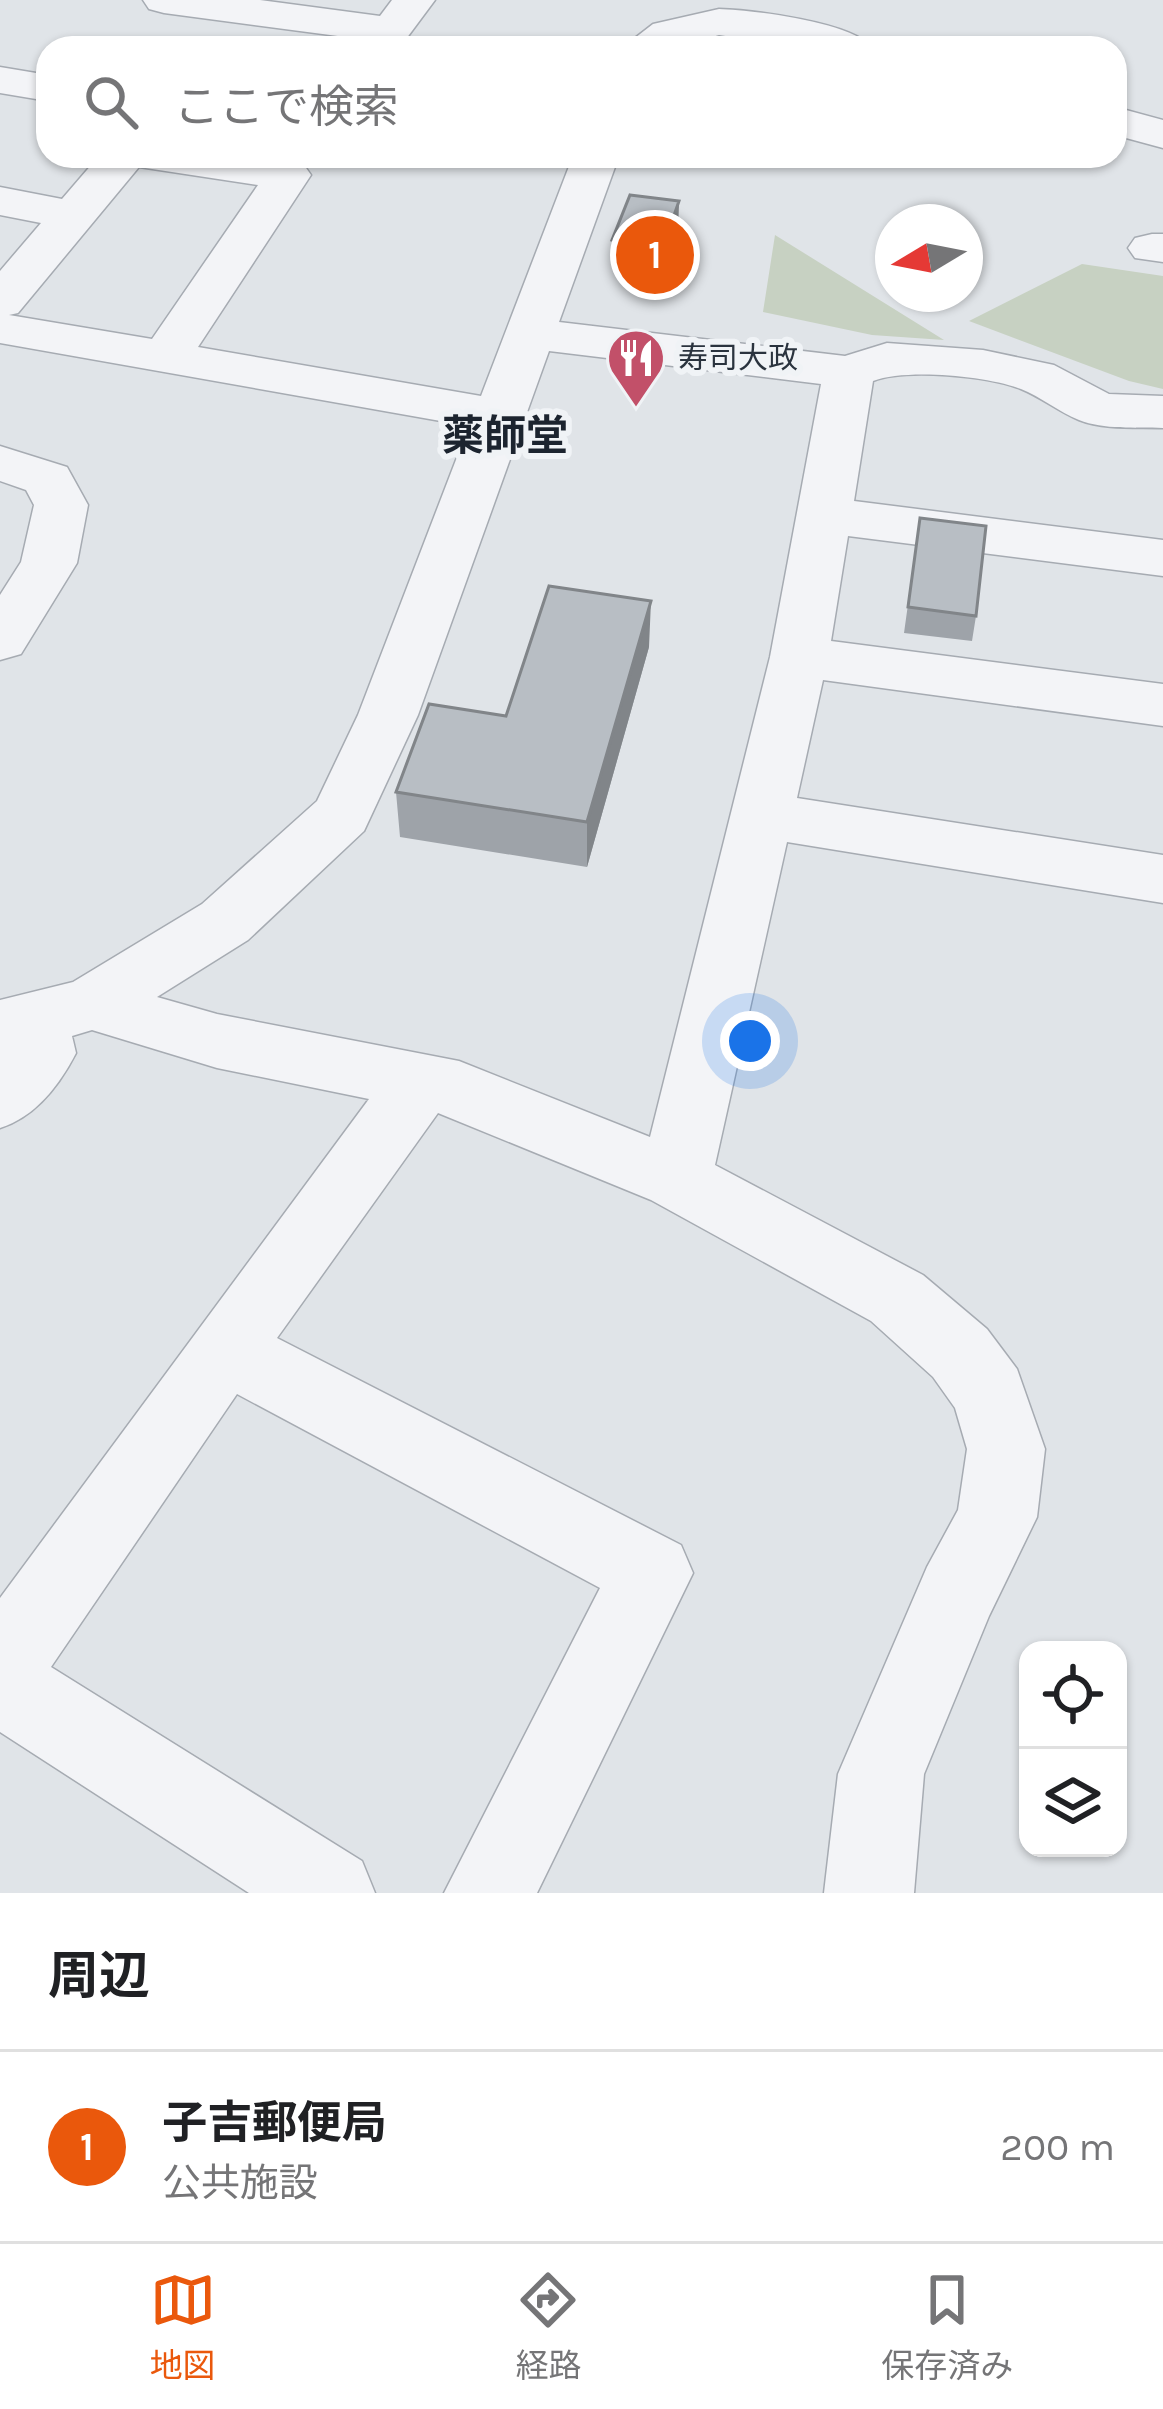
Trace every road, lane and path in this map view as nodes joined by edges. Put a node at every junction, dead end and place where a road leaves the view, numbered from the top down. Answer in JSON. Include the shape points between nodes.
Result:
{"nodes":[{"id":1,"x":164,"y":0,"type":"edge"},
{"id":2,"x":235,"y":5,"type":"edge"},
{"id":3,"x":396,"y":26,"type":"edge"},
{"id":4,"x":211,"y":36,"type":"edge"},
{"id":5,"x":666,"y":36,"type":"edge"},
{"id":6,"x":811,"y":36,"type":"edge"},
{"id":7,"x":0,"y":80,"type":"edge"},
{"id":8,"x":36,"y":86,"type":"edge"},
{"id":9,"x":1127,"y":124,"type":"edge"},
{"id":10,"x":1163,"y":134,"type":"edge"},
{"id":11,"x":115,"y":168,"type":"edge"},
{"id":12,"x":234,"y":168,"type":"edge"},
{"id":13,"x":592,"y":168,"type":"edge"},
{"id":14,"x":0,"y":201,"type":"edge"},
{"id":15,"x":77,"y":216,"type":"junction"},
{"id":16,"x":0,"y":302,"type":"edge"},
{"id":17,"x":0,"y":328,"type":"edge"},
{"id":18,"x":531,"y":334,"type":"junction"},
{"id":19,"x":167,"y":355,"type":"junction"},
{"id":20,"x":849,"y":373,"type":"junction"},
{"id":21,"x":1163,"y":412,"type":"edge"},
{"id":22,"x":502,"y":416,"type":"junction"},
{"id":23,"x":0,"y":463,"type":"edge"},
{"id":24,"x":824,"y":515,"type":"junction"},
{"id":25,"x":1163,"y":558,"type":"edge"},
{"id":26,"x":0,"y":640,"type":"edge"},
{"id":27,"x":799,"y":657,"type":"junction"},
{"id":28,"x":1163,"y":705,"type":"edge"},
{"id":29,"x":762,"y":815,"type":"junction"},
{"id":30,"x":1163,"y":879,"type":"edge"},
{"id":31,"x":42,"y":1017,"type":"edge"},
{"id":32,"x":421,"y":1082,"type":"junction"},
{"id":33,"x":0,"y":1100,"type":"edge"},
{"id":34,"x":676,"y":1179,"type":"junction"},
{"id":35,"x":225,"y":1349,"type":"junction"},
{"id":36,"x":0,"y":1668,"type":"edge"},
{"id":37,"x":0,"y":1683,"type":"edge"},
{"id":38,"x":329,"y":1893,"type":"edge"},
{"id":39,"x":489,"y":1893,"type":"edge"},
{"id":40,"x":869,"y":1893,"type":"edge"}],
"edges":[{"from":1,"to":2,"type":"street"},
{"from":2,"to":3,"type":"street"},
{"from":2,"to":4,"type":"street"},
{"from":5,"to":6,"type":"street","via":[[758,20]]},
{"from":7,"to":8,"type":"street"},
{"from":9,"to":10,"type":"street"},
{"from":11,"to":15,"type":"street"},
{"from":12,"to":19,"type":"street","via":[[288,176]]},
{"from":13,"to":18,"type":"street"},
{"from":14,"to":15,"type":"street"},
{"from":15,"to":16,"type":"street"},
{"from":17,"to":19,"type":"street"},
{"from":18,"to":20,"type":"street"},
{"from":18,"to":22,"type":"street"},
{"from":19,"to":22,"type":"street"},
{"from":20,"to":21,"type":"street","via":[[887,358],[983,365],[1036,376],[1098,409]]},
{"from":20,"to":24,"type":"street"},
{"from":22,"to":31,"type":"street","via":[[342,815],[225,922]]},
{"from":23,"to":26,"type":"street","via":[[48,478],[61,505],[49,563]]},
{"from":24,"to":25,"type":"street"},
{"from":24,"to":27,"type":"street"},
{"from":27,"to":28,"type":"street"},
{"from":27,"to":29,"type":"street"},
{"from":29,"to":30,"type":"street"},
{"from":29,"to":34,"type":"street"},
{"from":31,"to":32,"type":"street","via":[[218,1040]]},
{"from":31,"to":33,"type":"street","via":[[42,1053]]},
{"from":32,"to":34,"type":"street","via":[[459,1089]]},
{"from":32,"to":35,"type":"street"},
{"from":34,"to":40,"type":"street","via":[[897,1298],[960,1353],[990,1394],[1006,1449],[997,1517],[881,1774]]},
{"from":35,"to":36,"type":"street"},
{"from":35,"to":39,"type":"street","via":[[652,1573]]},
{"from":37,"to":38,"type":"street"}]}
